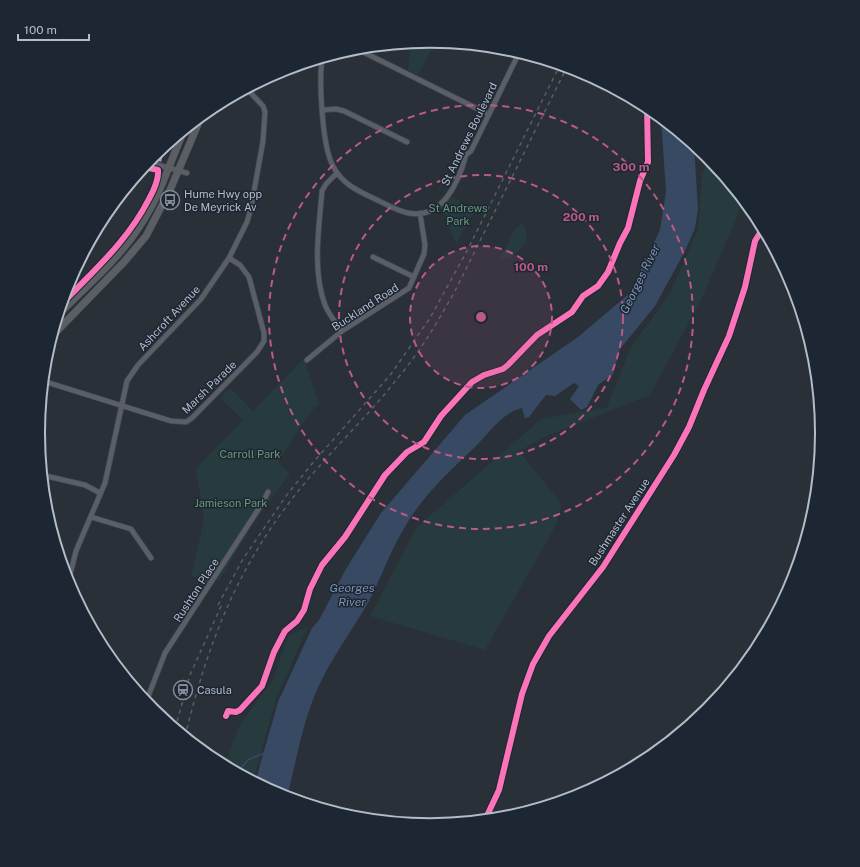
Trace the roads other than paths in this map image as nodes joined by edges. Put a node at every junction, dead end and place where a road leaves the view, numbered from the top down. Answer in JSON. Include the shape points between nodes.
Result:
{"nodes":[{"id":1,"x":367,"y":54,"type":"edge"},
{"id":2,"x":516,"y":59,"type":"edge"},
{"id":3,"x":322,"y":64,"type":"edge"},
{"id":4,"x":251,"y":93,"type":"edge"},
{"id":5,"x":323,"y":110,"type":"junction"},
{"id":6,"x":488,"y":114,"type":"junction"},
{"id":7,"x":197,"y":128,"type":"edge"},
{"id":8,"x":179,"y":141,"type":"edge"},
{"id":9,"x":407,"y":142,"type":"dead end"},
{"id":10,"x":156,"y":164,"type":"edge"},
{"id":11,"x":169,"y":167,"type":"junction"},
{"id":12,"x":179,"y":170,"type":"junction"},
{"id":13,"x":337,"y":173,"type":"junction"},
{"id":14,"x":187,"y":174,"type":"dead end"},
{"id":15,"x":420,"y":213,"type":"junction"},
{"id":16,"x":759,"y":235,"type":"edge"},
{"id":17,"x":373,"y":257,"type":"dead end"},
{"id":18,"x":229,"y":258,"type":"junction"},
{"id":19,"x":414,"y":277,"type":"junction"},
{"id":20,"x":66,"y":306,"type":"edge"},
{"id":21,"x":60,"y":328,"type":"edge"},
{"id":22,"x":342,"y":331,"type":"junction"},
{"id":23,"x":307,"y":360,"type":"dead end"},
{"id":24,"x":48,"y":383,"type":"edge"},
{"id":25,"x":122,"y":406,"type":"junction"},
{"id":26,"x":47,"y":476,"type":"edge"},
{"id":27,"x":268,"y":492,"type":"dead end"},
{"id":28,"x":100,"y":493,"type":"junction"},
{"id":29,"x":91,"y":517,"type":"junction"},
{"id":30,"x":151,"y":558,"type":"dead end"},
{"id":31,"x":71,"y":572,"type":"edge"},
{"id":32,"x":149,"y":695,"type":"edge"},
{"id":33,"x":488,"y":814,"type":"edge"}],
"edges":[{"from":1,"to":6,"type":"street"},
{"from":2,"to":6,"type":"street","name":"St Andrews Boulevard"},
{"from":3,"to":5,"type":"street","name":"St Andrews Boulevard"},
{"from":4,"to":18,"type":"street","name":"Ashcroft Avenue","via":[[264,109],[262,141],[251,208]]},
{"from":5,"to":9,"type":"street","via":[[336,109],[344,112]]},
{"from":5,"to":13,"type":"street","name":"St Andrews Boulevard","via":[[326,149]]},
{"from":6,"to":15,"type":"street","name":"St Andrews Boulevard","via":[[471,151],[466,155],[451,192],[441,205]]},
{"from":7,"to":12,"type":"highway"},
{"from":8,"to":11,"type":"highway"},
{"from":10,"to":11,"type":"street"},
{"from":11,"to":12,"type":"street"},
{"from":11,"to":20,"type":"highway","via":[[152,205],[130,240]]},
{"from":12,"to":14,"type":"street"},
{"from":12,"to":21,"type":"highway","via":[[156,219],[141,243]]},
{"from":13,"to":15,"type":"street","name":"St Andrews Boulevard","via":[[356,190],[402,212]]},
{"from":13,"to":22,"type":"street","via":[[322,191],[318,263],[325,305]]},
{"from":15,"to":19,"type":"street","name":"Buckland Road","via":[[425,245]]},
{"from":16,"to":33,"type":"street","name":"Bushmaster Avenue","via":[[729,336],[689,427],[603,567],[549,636],[533,664],[522,694],[499,790]]},
{"from":17,"to":19,"type":"street"},
{"from":18,"to":25,"type":"street","name":"Ashcroft Avenue","via":[[194,308],[131,374]]},
{"from":18,"to":25,"type":"street","name":"Marsh Parade","via":[[240,265],[249,277],[264,334],[264,341],[257,352],[186,422],[171,421]]},
{"from":19,"to":22,"type":"street","name":"Buckland Road","via":[[404,292]]},
{"from":22,"to":23,"type":"street","name":"Buckland Road"},
{"from":24,"to":25,"type":"street","name":"Marsh Parade"},
{"from":25,"to":28,"type":"street","name":"Ashcroft Avenue","via":[[108,471]]},
{"from":26,"to":28,"type":"street","via":[[85,485]]},
{"from":27,"to":32,"type":"street","name":"Rushton Place","via":[[165,653]]},
{"from":28,"to":29,"type":"street","name":"Ashcroft Avenue"},
{"from":29,"to":30,"type":"street","via":[[131,529]]},
{"from":29,"to":31,"type":"street","name":"Ashcroft Avenue","via":[[76,551]]}]}
